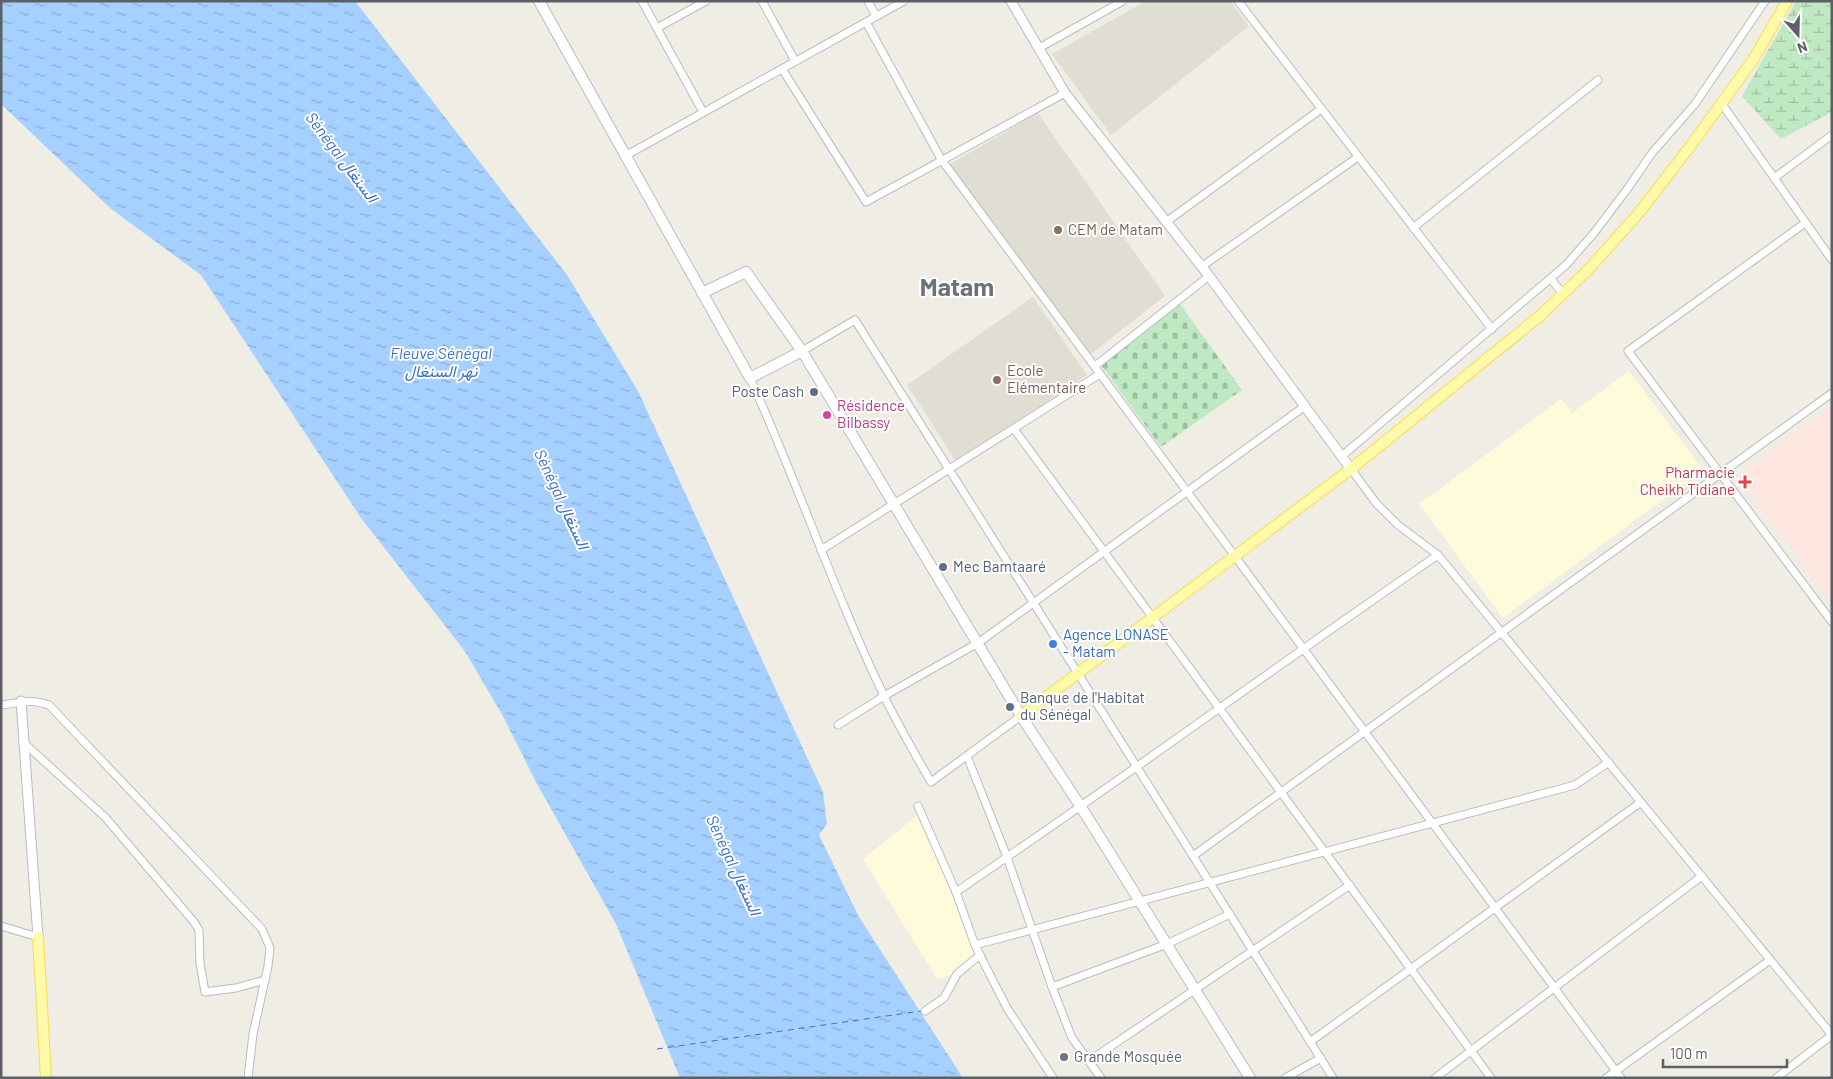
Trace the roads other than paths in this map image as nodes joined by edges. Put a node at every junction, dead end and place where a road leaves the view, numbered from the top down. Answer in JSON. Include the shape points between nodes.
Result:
{"nodes":[{"id":1,"x":539,"y":1,"type":"edge"},
{"id":2,"x":642,"y":1,"type":"edge"},
{"id":3,"x":706,"y":1,"type":"edge"},
{"id":4,"x":762,"y":1,"type":"edge"},
{"id":5,"x":868,"y":1,"type":"edge"},
{"id":6,"x":904,"y":1,"type":"edge"},
{"id":7,"x":1011,"y":1,"type":"edge"},
{"id":8,"x":1123,"y":1,"type":"edge"},
{"id":9,"x":1238,"y":1,"type":"edge"},
{"id":10,"x":1765,"y":1,"type":"edge"},
{"id":11,"x":1788,"y":1,"type":"edge"},
{"id":12,"x":876,"y":16,"type":"junction"},
{"id":13,"x":866,"y":22,"type":"junction"},
{"id":14,"x":657,"y":28,"type":"junction"},
{"id":15,"x":1039,"y":48,"type":"junction"},
{"id":16,"x":795,"y":61,"type":"junction"},
{"id":17,"x":782,"y":69,"type":"junction"},
{"id":18,"x":1598,"y":80,"type":"dead end"},
{"id":19,"x":1065,"y":93,"type":"junction"},
{"id":20,"x":1722,"y":104,"type":"junction"},
{"id":21,"x":1321,"y":109,"type":"junction"},
{"id":22,"x":703,"y":112,"type":"junction"},
{"id":23,"x":1832,"y":135,"type":"edge"},
{"id":24,"x":625,"y":156,"type":"junction"},
{"id":25,"x":1358,"y":157,"type":"junction"},
{"id":26,"x":941,"y":160,"type":"junction"},
{"id":27,"x":1774,"y":178,"type":"junction"},
{"id":28,"x":1166,"y":222,"type":"junction"},
{"id":29,"x":1805,"y":223,"type":"junction"},
{"id":30,"x":1413,"y":228,"type":"junction"},
{"id":31,"x":1832,"y":260,"type":"edge"},
{"id":32,"x":1201,"y":267,"type":"junction"},
{"id":33,"x":1209,"y":276,"type":"junction"},
{"id":34,"x":1551,"y":279,"type":"junction"},
{"id":35,"x":702,"y":293,"type":"junction"},
{"id":36,"x":1563,"y":294,"type":"junction"},
{"id":37,"x":1492,"y":329,"type":"junction"},
{"id":38,"x":802,"y":351,"type":"junction"},
{"id":39,"x":1094,"y":366,"type":"junction"},
{"id":40,"x":1100,"y":374,"type":"junction"},
{"id":41,"x":750,"y":378,"type":"junction"},
{"id":42,"x":1832,"y":393,"type":"edge"},
{"id":43,"x":1305,"y":406,"type":"junction"},
{"id":44,"x":1014,"y":429,"type":"junction"},
{"id":45,"x":1342,"y":456,"type":"junction"},
{"id":46,"x":950,"y":470,"type":"junction"},
{"id":47,"x":1351,"y":470,"type":"junction"},
{"id":48,"x":1721,"y":474,"type":"junction"},
{"id":49,"x":1187,"y":492,"type":"junction"},
{"id":50,"x":895,"y":504,"type":"junction"},
{"id":51,"x":821,"y":550,"type":"junction"},
{"id":52,"x":1105,"y":552,"type":"junction"},
{"id":53,"x":1438,"y":555,"type":"junction"},
{"id":54,"x":1235,"y":556,"type":"junction"},
{"id":55,"x":1034,"y":603,"type":"junction"},
{"id":56,"x":1153,"y":618,"type":"junction"},
{"id":57,"x":1832,"y":622,"type":"edge"},
{"id":58,"x":1503,"y":632,"type":"junction"},
{"id":59,"x":978,"y":644,"type":"junction"},
{"id":60,"x":1303,"y":648,"type":"junction"},
{"id":61,"x":1078,"y":674,"type":"junction"},
{"id":62,"x":884,"y":696,"type":"junction"},
{"id":63,"x":21,"y":701,"type":"junction"},
{"id":64,"x":1,"y":705,"type":"edge"},
{"id":65,"x":1219,"y":708,"type":"junction"},
{"id":66,"x":1021,"y":716,"type":"junction"},
{"id":67,"x":838,"y":725,"type":"dead end"},
{"id":68,"x":1366,"y":732,"type":"junction"},
{"id":69,"x":23,"y":742,"type":"junction"},
{"id":70,"x":967,"y":756,"type":"junction"},
{"id":71,"x":1609,"y":762,"type":"junction"},
{"id":72,"x":1137,"y":767,"type":"junction"},
{"id":73,"x":1282,"y":793,"type":"junction"},
{"id":74,"x":1641,"y":802,"type":"junction"},
{"id":75,"x":918,"y":806,"type":"dead end"},
{"id":76,"x":1081,"y":806,"type":"junction"},
{"id":77,"x":1433,"y":823,"type":"junction"},
{"id":78,"x":1324,"y":851,"type":"junction"},
{"id":79,"x":1193,"y":856,"type":"junction"},
{"id":80,"x":1007,"y":857,"type":"junction"},
{"id":81,"x":1702,"y":876,"type":"junction"},
{"id":82,"x":1210,"y":882,"type":"junction"},
{"id":83,"x":1350,"y":885,"type":"junction"},
{"id":84,"x":956,"y":892,"type":"junction"},
{"id":85,"x":1140,"y":900,"type":"junction"},
{"id":86,"x":1495,"y":907,"type":"junction"},
{"id":87,"x":1230,"y":914,"type":"junction"},
{"id":88,"x":1,"y":926,"type":"edge"},
{"id":89,"x":1032,"y":930,"type":"junction"},
{"id":90,"x":38,"y":937,"type":"junction"},
{"id":91,"x":1167,"y":944,"type":"junction"},
{"id":92,"x":975,"y":945,"type":"junction"},
{"id":93,"x":1253,"y":952,"type":"junction"},
{"id":94,"x":980,"y":955,"type":"junction"},
{"id":95,"x":1770,"y":960,"type":"junction"},
{"id":96,"x":1411,"y":969,"type":"junction"},
{"id":97,"x":265,"y":980,"type":"junction"},
{"id":98,"x":1052,"y":987,"type":"junction"},
{"id":99,"x":1554,"y":987,"type":"junction"},
{"id":100,"x":1196,"y":991,"type":"junction"},
{"id":101,"x":925,"y":1011,"type":"dead end"},
{"id":102,"x":1832,"y":1035,"type":"edge"},
{"id":103,"x":1310,"y":1042,"type":"junction"},
{"id":104,"x":1471,"y":1050,"type":"junction"},
{"id":105,"x":1321,"y":1058,"type":"junction"},
{"id":106,"x":1089,"y":1061,"type":"junction"},
{"id":107,"x":1616,"y":1071,"type":"junction"},
{"id":108,"x":46,"y":1078,"type":"edge"},
{"id":109,"x":248,"y":1078,"type":"edge"},
{"id":110,"x":1053,"y":1078,"type":"edge"},
{"id":111,"x":1101,"y":1078,"type":"edge"},
{"id":112,"x":1250,"y":1078,"type":"edge"},
{"id":113,"x":1285,"y":1078,"type":"edge"},
{"id":114,"x":1333,"y":1078,"type":"edge"},
{"id":115,"x":1435,"y":1078,"type":"edge"},
{"id":116,"x":1491,"y":1078,"type":"edge"},
{"id":117,"x":1606,"y":1078,"type":"edge"},
{"id":118,"x":1621,"y":1078,"type":"edge"},
{"id":119,"x":1776,"y":1078,"type":"edge"}],
"edges":[{"from":1,"to":24,"type":"main road"},
{"from":2,"to":14,"type":"street"},
{"from":3,"to":14,"type":"street"},
{"from":4,"to":16,"type":"street"},
{"from":5,"to":12,"type":"street"},
{"from":6,"to":12,"type":"street"},
{"from":7,"to":15,"type":"street"},
{"from":8,"to":15,"type":"street"},
{"from":9,"to":21,"type":"street"},
{"from":10,"to":34,"type":"street","via":[[1696,104],[1652,152],[1594,233]]},
{"from":11,"to":20,"type":"main road"},
{"from":12,"to":13,"type":"street"},
{"from":13,"to":16,"type":"street"},
{"from":13,"to":26,"type":"street"},
{"from":14,"to":22,"type":"street"},
{"from":15,"to":19,"type":"street"},
{"from":16,"to":17,"type":"street"},
{"from":17,"to":22,"type":"street"},
{"from":17,"to":26,"type":"street","via":[[866,202]]},
{"from":18,"to":30,"type":"street"},
{"from":19,"to":26,"type":"street"},
{"from":19,"to":28,"type":"street"},
{"from":20,"to":27,"type":"street"},
{"from":20,"to":36,"type":"main road","via":[[1638,214]]},
{"from":21,"to":25,"type":"street"},
{"from":21,"to":28,"type":"street"},
{"from":22,"to":24,"type":"street"},
{"from":23,"to":27,"type":"street"},
{"from":24,"to":35,"type":"main road"},
{"from":25,"to":30,"type":"street"},
{"from":25,"to":32,"type":"street"},
{"from":26,"to":39,"type":"street"},
{"from":27,"to":29,"type":"street"},
{"from":28,"to":32,"type":"street"},
{"from":29,"to":31,"type":"street"},
{"from":29,"to":48,"type":"street","via":[[1628,351]]},
{"from":30,"to":37,"type":"street"},
{"from":32,"to":33,"type":"street"},
{"from":33,"to":39,"type":"street"},
{"from":33,"to":43,"type":"street"},
{"from":34,"to":36,"type":"street"},
{"from":34,"to":37,"type":"street"},
{"from":35,"to":38,"type":"main road","via":[[746,272]]},
{"from":35,"to":41,"type":"main road"},
{"from":36,"to":47,"type":"main road","via":[[1518,336]]},
{"from":37,"to":45,"type":"street"},
{"from":38,"to":41,"type":"main road"},
{"from":38,"to":46,"type":"street","via":[[856,320]]},
{"from":38,"to":50,"type":"main road"},
{"from":39,"to":40,"type":"street"},
{"from":40,"to":44,"type":"street"},
{"from":40,"to":49,"type":"street"},
{"from":41,"to":51,"type":"street"},
{"from":42,"to":48,"type":"street"},
{"from":43,"to":45,"type":"street"},
{"from":43,"to":49,"type":"street"},
{"from":44,"to":46,"type":"street"},
{"from":44,"to":52,"type":"street"},
{"from":45,"to":47,"type":"street"},
{"from":46,"to":50,"type":"street"},
{"from":46,"to":55,"type":"street"},
{"from":47,"to":53,"type":"street","via":[[1398,525]]},
{"from":47,"to":54,"type":"main road"},
{"from":48,"to":57,"type":"street"},
{"from":48,"to":58,"type":"street"},
{"from":49,"to":52,"type":"street"},
{"from":49,"to":54,"type":"street"},
{"from":50,"to":51,"type":"street"},
{"from":50,"to":59,"type":"main road"},
{"from":51,"to":62,"type":"street"},
{"from":52,"to":55,"type":"street"},
{"from":52,"to":56,"type":"street"},
{"from":53,"to":58,"type":"street"},
{"from":53,"to":60,"type":"street"},
{"from":54,"to":56,"type":"main road"},
{"from":54,"to":60,"type":"street"},
{"from":55,"to":59,"type":"street"},
{"from":55,"to":61,"type":"street"},
{"from":56,"to":61,"type":"main road"},
{"from":56,"to":65,"type":"street"},
{"from":58,"to":68,"type":"street"},
{"from":58,"to":71,"type":"street"},
{"from":59,"to":62,"type":"street"},
{"from":59,"to":66,"type":"main road"},
{"from":60,"to":65,"type":"street"},
{"from":60,"to":68,"type":"street"},
{"from":61,"to":66,"type":"main road"},
{"from":61,"to":72,"type":"street"},
{"from":62,"to":67,"type":"street"},
{"from":62,"to":70,"type":"street","via":[[931,782]]},
{"from":63,"to":64,"type":"street"},
{"from":63,"to":69,"type":"street"},
{"from":63,"to":97,"type":"street","via":[[38,700],[49,705],[262,929],[270,948]]},
{"from":65,"to":72,"type":"street"},
{"from":65,"to":73,"type":"street"},
{"from":66,"to":70,"type":"street"},
{"from":66,"to":76,"type":"main road"},
{"from":68,"to":73,"type":"street"},
{"from":68,"to":77,"type":"street"},
{"from":69,"to":90,"type":"street"},
{"from":69,"to":97,"type":"street","via":[[106,817],[194,922],[199,930],[205,992]]},
{"from":70,"to":80,"type":"street"},
{"from":71,"to":74,"type":"street"},
{"from":71,"to":77,"type":"street","via":[[1575,785]]},
{"from":72,"to":76,"type":"street"},
{"from":72,"to":79,"type":"street"},
{"from":73,"to":78,"type":"street"},
{"from":73,"to":79,"type":"street"},
{"from":74,"to":81,"type":"street"},
{"from":74,"to":86,"type":"street"},
{"from":75,"to":84,"type":"street"},
{"from":76,"to":80,"type":"street"},
{"from":76,"to":85,"type":"main road"},
{"from":77,"to":78,"type":"street"},
{"from":77,"to":86,"type":"street"},
{"from":78,"to":82,"type":"street"},
{"from":78,"to":83,"type":"street"},
{"from":79,"to":82,"type":"street"},
{"from":80,"to":84,"type":"street"},
{"from":80,"to":89,"type":"street"},
{"from":81,"to":95,"type":"street"},
{"from":81,"to":99,"type":"street"},
{"from":82,"to":85,"type":"street"},
{"from":82,"to":87,"type":"street"},
{"from":83,"to":93,"type":"street"},
{"from":83,"to":96,"type":"street"},
{"from":84,"to":92,"type":"street"},
{"from":85,"to":89,"type":"street"},
{"from":85,"to":91,"type":"main road"},
{"from":86,"to":96,"type":"street"},
{"from":86,"to":99,"type":"street"},
{"from":87,"to":91,"type":"street"},
{"from":87,"to":93,"type":"street"},
{"from":88,"to":90,"type":"street"},
{"from":89,"to":92,"type":"street"},
{"from":89,"to":98,"type":"street"},
{"from":90,"to":108,"type":"main road"},
{"from":91,"to":98,"type":"street"},
{"from":91,"to":100,"type":"main road"},
{"from":92,"to":94,"type":"street"},
{"from":93,"to":100,"type":"street"},
{"from":93,"to":103,"type":"street"},
{"from":94,"to":101,"type":"street","via":[[956,974],[944,998]]},
{"from":94,"to":110,"type":"street","via":[[1006,1008]]},
{"from":95,"to":102,"type":"street"},
{"from":95,"to":107,"type":"street"},
{"from":96,"to":103,"type":"street"},
{"from":96,"to":104,"type":"street"},
{"from":97,"to":109,"type":"street","via":[[253,1034]]},
{"from":98,"to":106,"type":"street","via":[[1072,1038]]},
{"from":99,"to":104,"type":"street"},
{"from":99,"to":107,"type":"street"},
{"from":100,"to":106,"type":"street"},
{"from":100,"to":112,"type":"main road"},
{"from":102,"to":119,"type":"street"},
{"from":103,"to":105,"type":"street"},
{"from":104,"to":115,"type":"street"},
{"from":104,"to":116,"type":"street"},
{"from":105,"to":113,"type":"street"},
{"from":105,"to":114,"type":"street"},
{"from":106,"to":111,"type":"street"},
{"from":107,"to":117,"type":"street"},
{"from":107,"to":118,"type":"street"}]}
